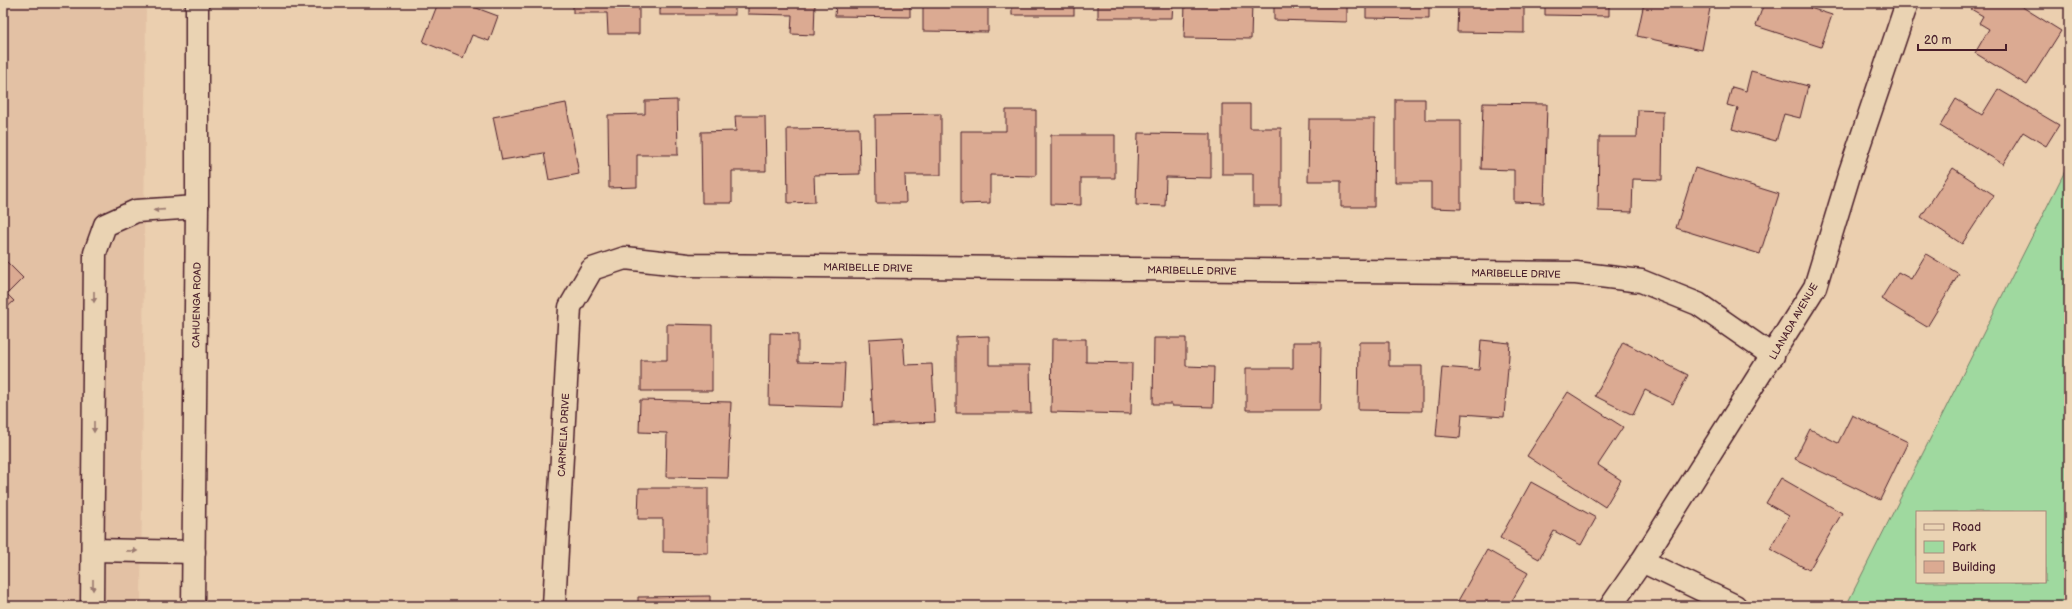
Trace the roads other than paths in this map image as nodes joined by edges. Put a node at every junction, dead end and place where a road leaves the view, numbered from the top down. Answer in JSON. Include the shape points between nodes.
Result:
{"nodes":[{"id":1,"x":197,"y":3,"type":"edge"},
{"id":2,"x":1908,"y":3,"type":"edge"},
{"id":3,"x":198,"y":207,"type":"junction"},
{"id":4,"x":592,"y":269,"type":"joint"},
{"id":5,"x":1773,"y":356,"type":"junction"},
{"id":6,"x":93,"y":550,"type":"junction"},
{"id":7,"x":194,"y":552,"type":"junction"},
{"id":8,"x":1642,"y":561,"type":"junction"},
{"id":9,"x":92,"y":606,"type":"edge"},
{"id":10,"x":193,"y":606,"type":"edge"},
{"id":11,"x":554,"y":606,"type":"edge"},
{"id":12,"x":1611,"y":606,"type":"edge"},
{"id":13,"x":1735,"y":606,"type":"edge"}],
"edges":[{"from":1,"to":3,"type":"street","name":"CAHUENGA ROAD"},
{"from":2,"to":5,"type":"street","name":"LLANADA AVENUE","via":[[1850,172],[1815,287]]},
{"from":3,"to":6,"type":"street","one_way":true,"via":[[136,211],[105,225],[95,253]]},
{"from":3,"to":7,"type":"street","name":"CAHUENGA ROAD"},
{"from":4,"to":5,"type":"street","name":"MARIBELLE DRIVE","via":[[625,258],[688,265],[1576,273],[1640,281],[1698,304]]},
{"from":4,"to":11,"type":"street","name":"CARMELIA DRIVE","via":[[570,307]]},
{"from":5,"to":8,"type":"street","name":"LLANADA AVENUE"},
{"from":6,"to":7,"type":"street","one_way":true},
{"from":6,"to":9,"type":"street","one_way":true},
{"from":7,"to":10,"type":"street","name":"CAHUENGA ROAD"},
{"from":8,"to":12,"type":"street","name":"LLANADA AVENUE"},
{"from":8,"to":13,"type":"street"}]}
